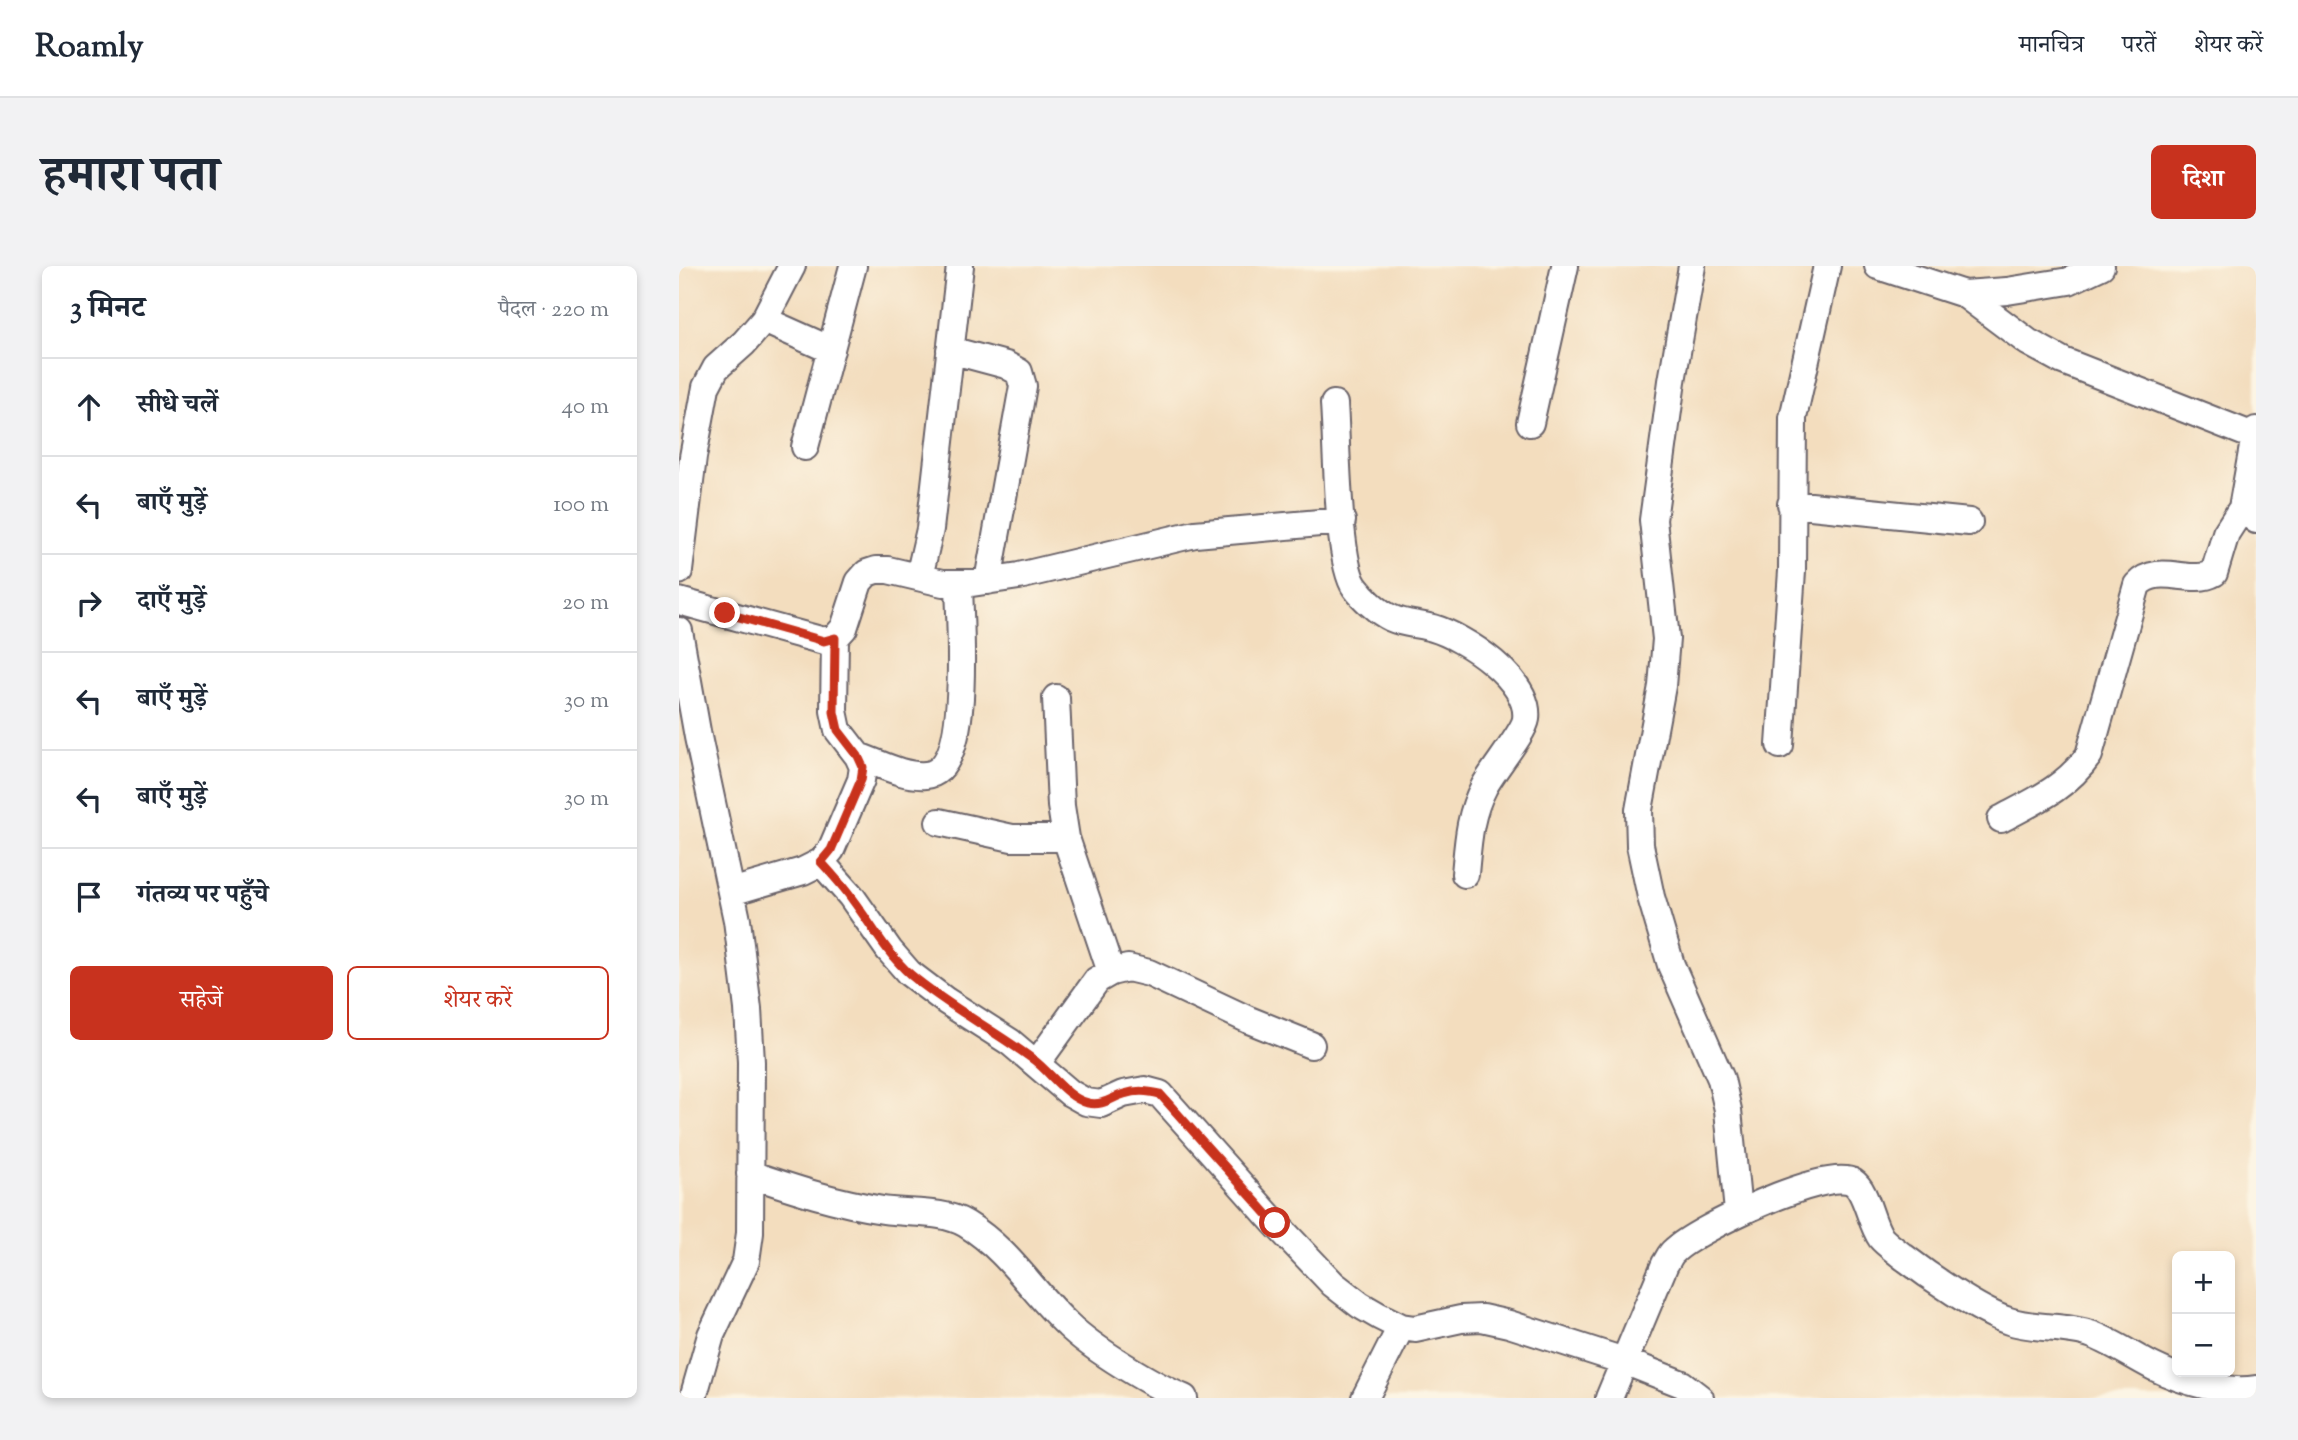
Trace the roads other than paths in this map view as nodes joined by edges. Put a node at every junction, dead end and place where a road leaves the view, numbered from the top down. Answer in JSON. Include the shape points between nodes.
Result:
{"nodes":[{"id":1,"x":792,"y":266,"type":"edge"},
{"id":2,"x":853,"y":266,"type":"edge"},
{"id":3,"x":960,"y":266,"type":"edge"},
{"id":4,"x":1566,"y":266,"type":"edge"},
{"id":5,"x":1692,"y":266,"type":"edge"},
{"id":6,"x":1827,"y":266,"type":"edge"},
{"id":7,"x":1878,"y":266,"type":"edge"},
{"id":8,"x":2101,"y":266,"type":"edge"},
{"id":9,"x":1964,"y":294,"type":"junction"},
{"id":10,"x":764,"y":320,"type":"junction"},
{"id":11,"x":831,"y":351,"type":"junction"},
{"id":12,"x":950,"y":351,"type":"junction"},
{"id":13,"x":1335,"y":404,"type":"dead end"},
{"id":14,"x":1530,"y":423,"type":"dead end"},
{"id":15,"x":2256,"y":435,"type":"edge"},
{"id":16,"x":805,"y":447,"type":"dead end"},
{"id":17,"x":1791,"y":504,"type":"junction"},
{"id":18,"x":2249,"y":514,"type":"edge"},
{"id":19,"x":1342,"y":521,"type":"junction"},
{"id":20,"x":1969,"y":522,"type":"dead end"},
{"id":21,"x":679,"y":571,"type":"edge"},
{"id":22,"x":919,"y":577,"type":"junction"},
{"id":23,"x":988,"y":581,"type":"junction"},
{"id":24,"x":959,"y":583,"type":"junction"},
{"id":25,"x":679,"y":601,"type":"edge"},
{"id":26,"x":679,"y":631,"type":"edge"},
{"id":27,"x":835,"y":638,"type":"junction"},
{"id":28,"x":1056,"y":698,"type":"dead end"},
{"id":29,"x":1780,"y":744,"type":"dead end"},
{"id":30,"x":858,"y":756,"type":"junction"},
{"id":31,"x":2001,"y":819,"type":"dead end"},
{"id":32,"x":939,"y":822,"type":"dead end"},
{"id":33,"x":1066,"y":838,"type":"junction"},
{"id":34,"x":821,"y":862,"type":"junction"},
{"id":35,"x":1465,"y":874,"type":"dead end"},
{"id":36,"x":731,"y":892,"type":"junction"},
{"id":37,"x":1111,"y":972,"type":"junction"},
{"id":38,"x":1311,"y":1045,"type":"dead end"},
{"id":39,"x":1037,"y":1063,"type":"junction"},
{"id":40,"x":750,"y":1174,"type":"junction"},
{"id":41,"x":1738,"y":1212,"type":"junction"},
{"id":42,"x":1401,"y":1328,"type":"junction"},
{"id":43,"x":1623,"y":1361,"type":"junction"},
{"id":44,"x":2256,"y":1389,"type":"edge"},
{"id":45,"x":2210,"y":1393,"type":"edge"},
{"id":46,"x":693,"y":1398,"type":"edge"},
{"id":47,"x":1184,"y":1398,"type":"edge"},
{"id":48,"x":1365,"y":1398,"type":"edge"},
{"id":49,"x":1609,"y":1398,"type":"edge"},
{"id":50,"x":1700,"y":1398,"type":"edge"}],
"edges":[{"from":1,"to":10,"type":"street"},
{"from":2,"to":11,"type":"street"},
{"from":3,"to":12,"type":"street"},
{"from":4,"to":14,"type":"street"},
{"from":5,"to":41,"type":"street","via":[[1653,520],[1667,639],[1639,810],[1640,845],[1671,965],[1721,1079]]},
{"from":6,"to":17,"type":"street","via":[[1793,418]]},
{"from":7,"to":9,"type":"street"},
{"from":8,"to":9,"type":"street","via":[[2069,281]]},
{"from":9,"to":15,"type":"street","via":[[2028,342],[2063,361]]},
{"from":10,"to":11,"type":"street"},
{"from":10,"to":21,"type":"street","via":[[716,368],[706,387]]},
{"from":11,"to":16,"type":"street"},
{"from":12,"to":22,"type":"street","via":[[930,529]]},
{"from":12,"to":23,"type":"street","via":[[1006,365],[1019,372],[1023,386]]},
{"from":13,"to":19,"type":"street"},
{"from":15,"to":18,"type":"street"},
{"from":17,"to":20,"type":"street"},
{"from":17,"to":29,"type":"street","via":[[1792,570]]},
{"from":18,"to":31,"type":"street","via":[[2226,533],[2214,573],[2204,578],[2172,573],[2143,578],[2137,585],[2089,755],[2054,791]]},
{"from":19,"to":23,"type":"street","via":[[1195,534]]},
{"from":19,"to":35,"type":"street","via":[[1346,569],[1370,603],[1391,618],[1435,628],[1479,650],[1507,674],[1522,701],[1526,719],[1484,786],[1470,818]]},
{"from":22,"to":24,"type":"street"},
{"from":22,"to":27,"type":"street","via":[[888,570],[867,573]]},
{"from":23,"to":24,"type":"street"},
{"from":24,"to":30,"type":"street","via":[[961,702],[951,754],[939,770],[927,775],[902,772]]},
{"from":25,"to":27,"type":"street","via":[[824,641]]},
{"from":26,"to":36,"type":"street"},
{"from":27,"to":30,"type":"street","via":[[834,712],[838,730]]},
{"from":28,"to":33,"type":"street"},
{"from":30,"to":34,"type":"street","via":[[863,767],[861,780],[831,850]]},
{"from":32,"to":33,"type":"street","via":[[1011,838]]},
{"from":33,"to":37,"type":"street"},
{"from":34,"to":36,"type":"street"},
{"from":34,"to":39,"type":"street","via":[[909,973]]},
{"from":36,"to":40,"type":"street","via":[[748,1009]]},
{"from":37,"to":38,"type":"street","via":[[1128,968],[1149,973]]},
{"from":37,"to":39,"type":"street","via":[[1097,980]]},
{"from":39,"to":42,"type":"street","via":[[1086,1102],[1101,1104],[1145,1090],[1160,1094],[1333,1284]]},
{"from":40,"to":46,"type":"street","via":[[746,1261],[711,1335]]},
{"from":40,"to":47,"type":"street","via":[[823,1198],[965,1223],[1005,1255],[1068,1325],[1105,1353]]},
{"from":41,"to":43,"type":"street","via":[[1674,1251]]},
{"from":41,"to":45,"type":"street","via":[[1823,1180],[1853,1182],[1882,1239],[1976,1305],[2008,1321],[2091,1334]]},
{"from":42,"to":43,"type":"street","via":[[1482,1318]]},
{"from":42,"to":48,"type":"street"},
{"from":43,"to":49,"type":"street"},
{"from":43,"to":50,"type":"street","via":[[1682,1384]]},
{"from":44,"to":45,"type":"street"}]}
